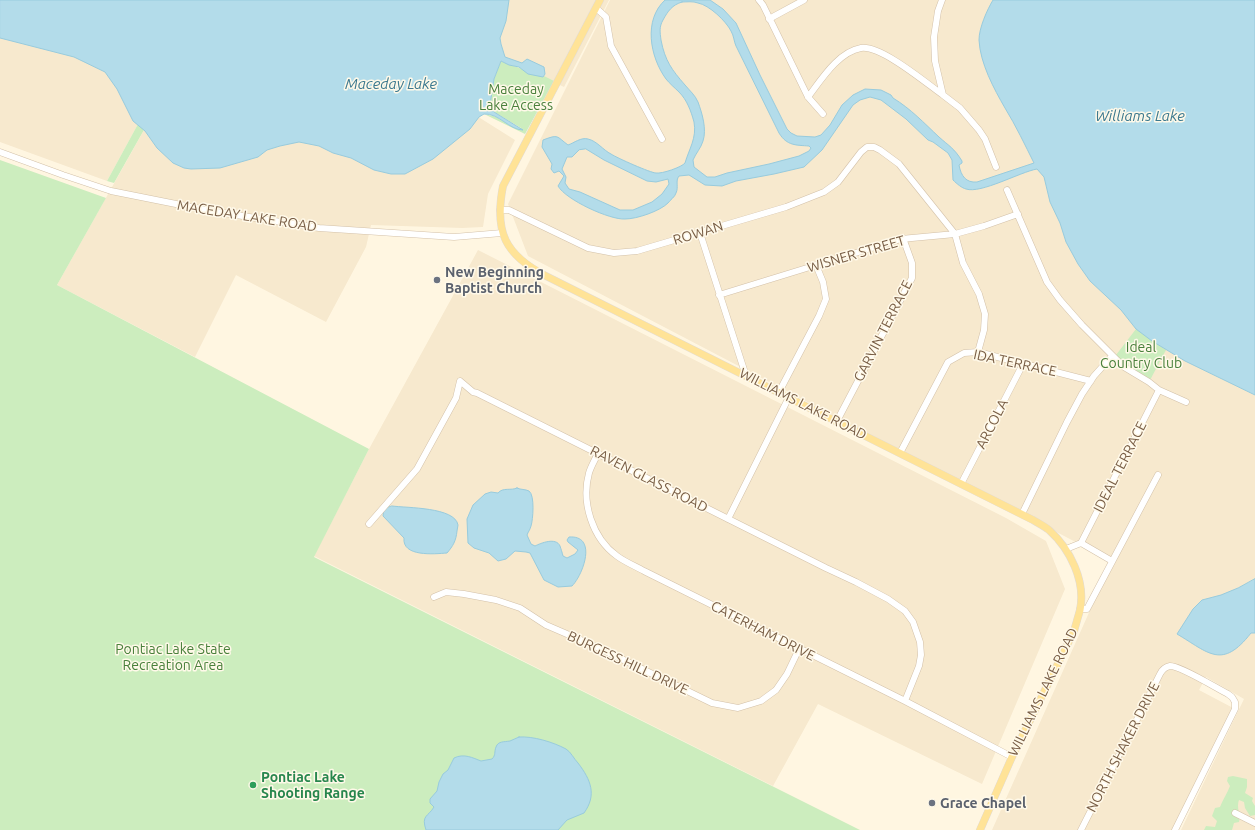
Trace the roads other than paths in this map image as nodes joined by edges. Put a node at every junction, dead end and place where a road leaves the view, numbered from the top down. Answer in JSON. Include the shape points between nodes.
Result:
{"nodes":[{"id":1,"x":600,"y":0,"type":"edge"},
{"id":2,"x":759,"y":0,"type":"edge"},
{"id":3,"x":804,"y":0,"type":"edge"},
{"id":4,"x":942,"y":0,"type":"edge"},
{"id":5,"x":596,"y":8,"type":"junction"},
{"id":6,"x":769,"y":18,"type":"junction"},
{"id":7,"x":943,"y":95,"type":"junction"},
{"id":8,"x":808,"y":97,"type":"junction"},
{"id":9,"x":823,"y":114,"type":"dead end"},
{"id":10,"x":662,"y":139,"type":"dead end"},
{"id":11,"x":0,"y":152,"type":"edge"},
{"id":12,"x":996,"y":167,"type":"dead end"},
{"id":13,"x":1007,"y":190,"type":"dead end"},
{"id":14,"x":500,"y":210,"type":"junction"},
{"id":15,"x":1018,"y":214,"type":"junction"},
{"id":16,"x":502,"y":233,"type":"junction"},
{"id":17,"x":700,"y":233,"type":"junction"},
{"id":18,"x":955,"y":234,"type":"junction"},
{"id":19,"x":903,"y":238,"type":"junction"},
{"id":20,"x":816,"y":265,"type":"junction"},
{"id":21,"x":719,"y":295,"type":"junction"},
{"id":22,"x":978,"y":352,"type":"junction"},
{"id":23,"x":1112,"y":356,"type":"junction"},
{"id":24,"x":1023,"y":364,"type":"junction"},
{"id":25,"x":746,"y":376,"type":"junction"},
{"id":26,"x":1091,"y":381,"type":"junction"},
{"id":27,"x":1159,"y":390,"type":"junction"},
{"id":28,"x":779,"y":392,"type":"junction"},
{"id":29,"x":789,"y":397,"type":"junction"},
{"id":30,"x":1186,"y":402,"type":"dead end"},
{"id":31,"x":837,"y":421,"type":"junction"},
{"id":32,"x":598,"y":453,"type":"junction"},
{"id":33,"x":900,"y":453,"type":"junction"},
{"id":34,"x":1158,"y":475,"type":"dead end"},
{"id":35,"x":961,"y":484,"type":"junction"},
{"id":36,"x":1022,"y":514,"type":"junction"},
{"id":37,"x":728,"y":519,"type":"junction"},
{"id":38,"x":369,"y":524,"type":"dead end"},
{"id":39,"x":1081,"y":543,"type":"junction"},
{"id":40,"x":1066,"y":549,"type":"junction"},
{"id":41,"x":1112,"y":561,"type":"junction"},
{"id":42,"x":434,"y":597,"type":"dead end"},
{"id":43,"x":1080,"y":609,"type":"junction"},
{"id":44,"x":799,"y":649,"type":"junction"},
{"id":45,"x":905,"y":701,"type":"junction"},
{"id":46,"x":1012,"y":757,"type":"junction"},
{"id":47,"x":1235,"y":813,"type":"dead end"},
{"id":48,"x":1255,"y":824,"type":"edge"},
{"id":49,"x":980,"y":830,"type":"edge"},
{"id":50,"x":1081,"y":830,"type":"edge"},
{"id":51,"x":1175,"y":830,"type":"edge"}],
"edges":[{"from":1,"to":5,"type":"main road","name":"WILLIAMS LAKE ROAD"},
{"from":2,"to":6,"type":"street"},
{"from":3,"to":6,"type":"street"},
{"from":4,"to":7,"type":"street","via":[[934,37],[935,61]]},
{"from":5,"to":10,"type":"street","via":[[606,17],[612,46]]},
{"from":5,"to":14,"type":"main road","name":"WILLIAMS LAKE ROAD","via":[[503,186]]},
{"from":6,"to":8,"type":"street"},
{"from":7,"to":8,"type":"street","via":[[899,63],[879,52],[862,48],[835,62]]},
{"from":7,"to":12,"type":"street","via":[[976,125],[985,139]]},
{"from":8,"to":9,"type":"street"},
{"from":11,"to":16,"type":"street","name":"MACEDAY LAKE ROAD","via":[[111,191],[212,211],[319,228],[454,237]]},
{"from":13,"to":15,"type":"street"},
{"from":14,"to":16,"type":"main road","name":"WILLIAMS LAKE ROAD"},
{"from":14,"to":17,"type":"street","name":"ROWAN","via":[[509,210],[588,248],[614,253],[637,251]]},
{"from":15,"to":18,"type":"street","name":"WISNER STREET"},
{"from":15,"to":23,"type":"street","via":[[1047,282],[1060,300]]},
{"from":16,"to":25,"type":"main road","name":"WILLIAMS LAKE ROAD","via":[[514,252],[537,271]]},
{"from":17,"to":18,"type":"street","name":"ROWAN","via":[[786,207],[824,192],[838,182],[861,152],[867,147],[874,147],[899,164]]},
{"from":17,"to":21,"type":"street"},
{"from":18,"to":19,"type":"street","name":"WISNER STREET"},
{"from":18,"to":22,"type":"street","via":[[963,263],[985,314]]},
{"from":19,"to":20,"type":"street","name":"WISNER STREET"},
{"from":19,"to":31,"type":"street","name":"GARVIN TERRACE","via":[[912,263],[912,278]]},
{"from":20,"to":21,"type":"street","name":"WISNER STREET"},
{"from":20,"to":28,"type":"street","via":[[826,299]]},
{"from":21,"to":25,"type":"street"},
{"from":22,"to":24,"type":"street","name":"IDA TERRACE"},
{"from":22,"to":33,"type":"street","name":"IDA TERRACE","via":[[964,353],[948,362]]},
{"from":23,"to":26,"type":"street"},
{"from":23,"to":27,"type":"street","via":[[1124,368]]},
{"from":24,"to":26,"type":"street","name":"IDA TERRACE"},
{"from":24,"to":35,"type":"street","name":"ARCOLA"},
{"from":25,"to":28,"type":"main road","name":"WILLIAMS LAKE ROAD"},
{"from":26,"to":36,"type":"street","via":[[1067,422]]},
{"from":27,"to":30,"type":"street"},
{"from":27,"to":39,"type":"street","name":"IDEAL TERRACE"},
{"from":28,"to":29,"type":"main road","name":"WILLIAMS LAKE ROAD"},
{"from":29,"to":31,"type":"main road","name":"WILLIAMS LAKE ROAD"},
{"from":29,"to":37,"type":"street"},
{"from":31,"to":33,"type":"main road","name":"WILLIAMS LAKE ROAD"},
{"from":32,"to":37,"type":"street","name":"RAVEN GLASS ROAD"},
{"from":32,"to":38,"type":"street","name":"RAVEN GLASS ROAD","via":[[473,392],[460,381],[456,398],[417,469]]},
{"from":32,"to":44,"type":"street","name":"CATERHAM DRIVE","via":[[589,474],[586,493],[589,516],[599,538],[616,556]]},
{"from":33,"to":35,"type":"main road","name":"WILLIAMS LAKE ROAD"},
{"from":34,"to":41,"type":"street"},
{"from":35,"to":36,"type":"main road","name":"WILLIAMS LAKE ROAD"},
{"from":36,"to":40,"type":"main road","name":"WILLIAMS LAKE ROAD","via":[[1048,529]]},
{"from":37,"to":45,"type":"street","name":"RAVEN GLASS ROAD","via":[[856,582],[905,611],[913,622],[920,642],[920,655],[919,666]]},
{"from":39,"to":40,"type":"street"},
{"from":39,"to":41,"type":"street"},
{"from":40,"to":43,"type":"main road","name":"WILLIAMS LAKE ROAD","via":[[1075,567],[1080,587]]},
{"from":41,"to":43,"type":"street","via":[[1087,609]]},
{"from":42,"to":44,"type":"street","name":"BURGESS HILL DRIVE","via":[[446,592],[464,594],[520,608],[546,625],[598,647],[712,703],[738,708],[761,701],[776,690]]},
{"from":43,"to":46,"type":"main road","name":"WILLIAMS LAKE ROAD","via":[[1074,631]]},
{"from":44,"to":45,"type":"street","name":"CATERHAM DRIVE"},
{"from":45,"to":46,"type":"street","name":"CATERHAM DRIVE"},
{"from":46,"to":49,"type":"main road","name":"WILLIAMS LAKE ROAD"},
{"from":47,"to":48,"type":"street"},
{"from":50,"to":51,"type":"street","name":"NORTH SHAKER DRIVE","via":[[1160,674],[1168,666],[1187,672],[1230,696],[1235,702],[1235,708]]}]}
